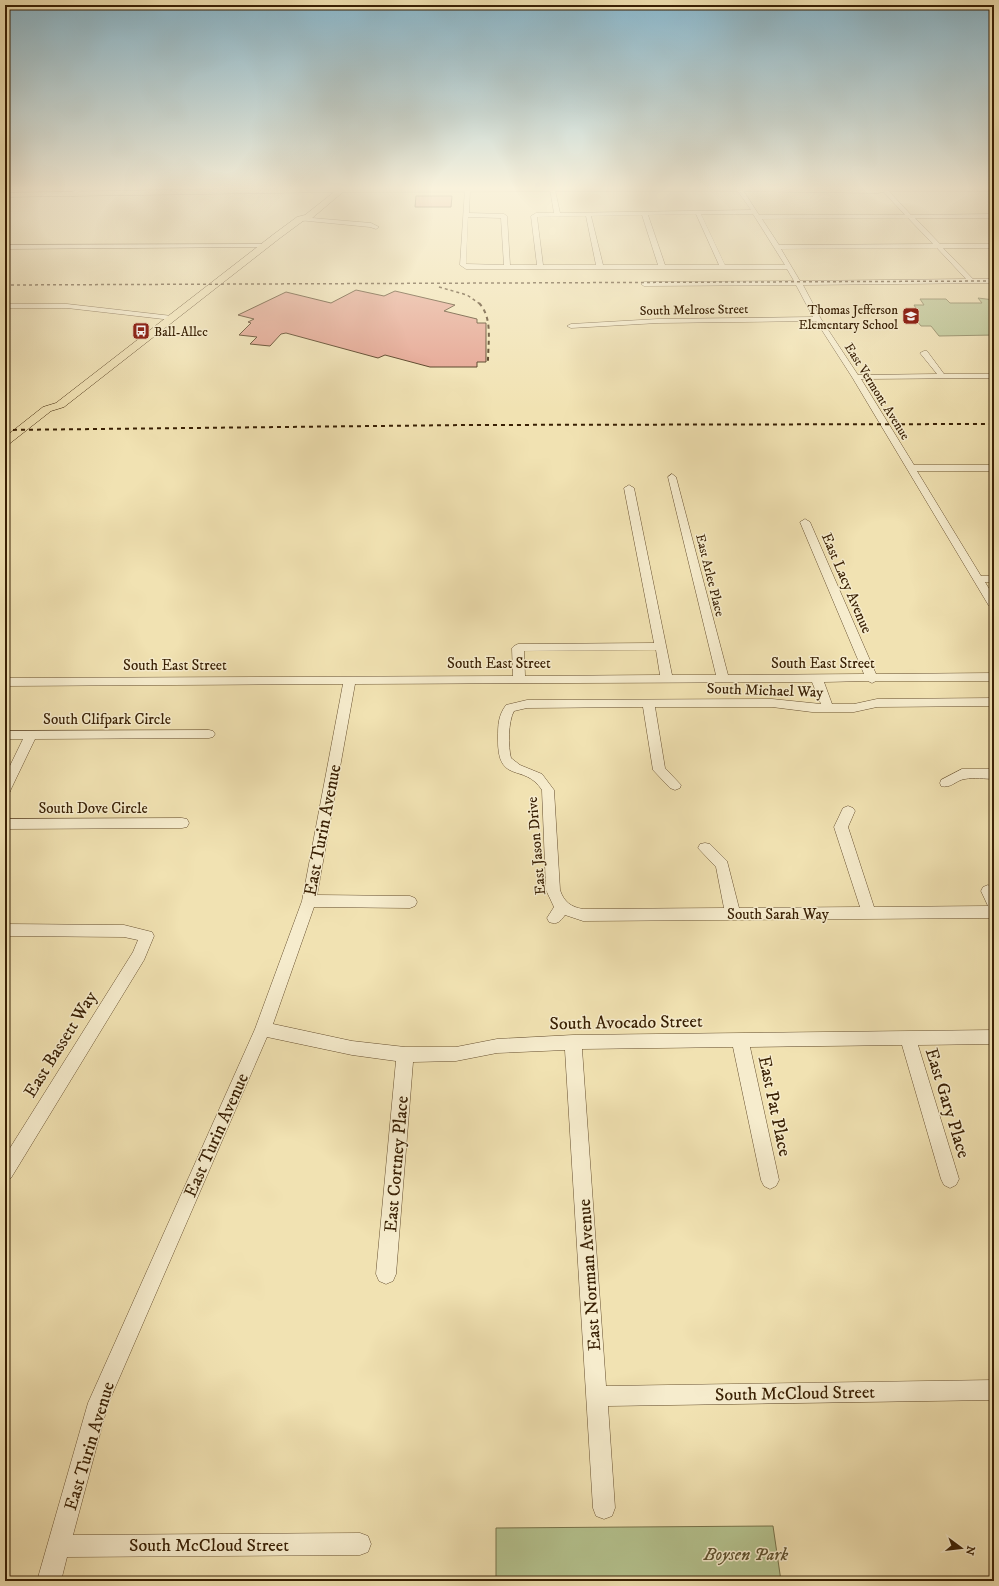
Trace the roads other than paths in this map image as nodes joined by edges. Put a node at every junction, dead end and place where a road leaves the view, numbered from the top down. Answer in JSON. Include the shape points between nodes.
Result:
{"nodes":[{"id":1,"x":244,"y":261,"type":"edge"},
{"id":2,"x":463,"y":261,"type":"edge"},
{"id":3,"x":507,"y":261,"type":"edge"},
{"id":4,"x":539,"y":261,"type":"edge"},
{"id":5,"x":599,"y":261,"type":"edge"},
{"id":6,"x":660,"y":261,"type":"edge"},
{"id":7,"x":720,"y":261,"type":"edge"},
{"id":8,"x":785,"y":261,"type":"edge"},
{"id":9,"x":952,"y":261,"type":"edge"},
{"id":10,"x":507,"y":267,"type":"junction"},
{"id":11,"x":540,"y":267,"type":"junction"},
{"id":12,"x":600,"y":267,"type":"junction"},
{"id":13,"x":662,"y":267,"type":"junction"},
{"id":14,"x":723,"y":267,"type":"junction"},
{"id":15,"x":789,"y":267,"type":"junction"},
{"id":16,"x":798,"y":282,"type":"junction"},
{"id":17,"x":972,"y":282,"type":"junction"},
{"id":18,"x":994,"y":282,"type":"edge"},
{"id":19,"x":644,"y":284,"type":"dead end"},
{"id":20,"x":5,"y":306,"type":"edge"},
{"id":21,"x":172,"y":318,"type":"junction"},
{"id":22,"x":818,"y":319,"type":"junction"},
{"id":23,"x":571,"y":326,"type":"dead end"},
{"id":24,"x":924,"y":353,"type":"dead end"},
{"id":25,"x":942,"y":376,"type":"junction"},
{"id":26,"x":994,"y":376,"type":"edge"},
{"id":27,"x":856,"y":377,"type":"junction"},
{"id":28,"x":60,"y":405,"type":"junction"},
{"id":29,"x":5,"y":442,"type":"edge"},
{"id":30,"x":5,"y":451,"type":"edge"},
{"id":31,"x":911,"y":468,"type":"junction"},
{"id":32,"x":994,"y":468,"type":"edge"},
{"id":33,"x":672,"y":477,"type":"dead end"},
{"id":34,"x":629,"y":488,"type":"dead end"},
{"id":35,"x":805,"y":522,"type":"dead end"},
{"id":36,"x":978,"y":579,"type":"junction"},
{"id":37,"x":994,"y":579,"type":"edge"},
{"id":38,"x":994,"y":606,"type":"edge"},
{"id":39,"x":660,"y":646,"type":"junction"},
{"id":40,"x":994,"y":677,"type":"edge"},
{"id":41,"x":518,"y":679,"type":"junction"},
{"id":42,"x":667,"y":679,"type":"junction"},
{"id":43,"x":723,"y":679,"type":"junction"},
{"id":44,"x":817,"y":679,"type":"junction"},
{"id":45,"x":872,"y":679,"type":"junction"},
{"id":46,"x":350,"y":680,"type":"junction"},
{"id":47,"x":5,"y":682,"type":"edge"},
{"id":48,"x":994,"y":702,"type":"edge"},
{"id":49,"x":648,"y":704,"type":"junction"},
{"id":50,"x":510,"y":708,"type":"joint"},
{"id":51,"x":828,"y":708,"type":"junction"},
{"id":52,"x":208,"y":734,"type":"dead end"},
{"id":53,"x":5,"y":735,"type":"edge"},
{"id":54,"x":31,"y":735,"type":"junction"},
{"id":55,"x":994,"y":774,"type":"edge"},
{"id":56,"x":946,"y":783,"type":"dead end"},
{"id":57,"x":675,"y":785,"type":"dead end"},
{"id":58,"x":5,"y":789,"type":"edge"},
{"id":59,"x":848,"y":811,"type":"dead end"},
{"id":60,"x":5,"y":824,"type":"edge"},
{"id":61,"x":182,"y":824,"type":"dead end"},
{"id":62,"x":704,"y":848,"type":"dead end"},
{"id":63,"x":309,"y":901,"type":"junction"},
{"id":64,"x":410,"y":902,"type":"dead end"},
{"id":65,"x":994,"y":912,"type":"edge"},
{"id":66,"x":558,"y":913,"type":"joint"},
{"id":67,"x":732,"y":914,"type":"junction"},
{"id":68,"x":869,"y":914,"type":"junction"},
{"id":69,"x":5,"y":930,"type":"edge"},
{"id":70,"x":263,"y":1029,"type":"junction"},
{"id":71,"x":994,"y":1037,"type":"edge"},
{"id":72,"x":908,"y":1038,"type":"junction"},
{"id":73,"x":740,"y":1040,"type":"junction"},
{"id":74,"x":573,"y":1042,"type":"junction"},
{"id":75,"x":405,"y":1055,"type":"junction"},
{"id":76,"x":5,"y":1172,"type":"edge"},
{"id":77,"x":950,"y":1179,"type":"dead end"},
{"id":78,"x":770,"y":1180,"type":"dead end"},
{"id":79,"x":386,"y":1274,"type":"dead end"},
{"id":80,"x":994,"y":1390,"type":"edge"},
{"id":81,"x":596,"y":1396,"type":"junction"},
{"id":82,"x":604,"y":1508,"type":"dead end"},
{"id":83,"x":360,"y":1544,"type":"dead end"},
{"id":84,"x":59,"y":1546,"type":"junction"},
{"id":85,"x":49,"y":1581,"type":"edge"}],
"edges":[{"from":1,"to":21,"type":"main road"},
{"from":2,"to":10,"type":"street","via":[[466,267]]},
{"from":3,"to":10,"type":"street"},
{"from":4,"to":11,"type":"street"},
{"from":5,"to":12,"type":"street"},
{"from":6,"to":13,"type":"street"},
{"from":7,"to":14,"type":"street"},
{"from":8,"to":15,"type":"street","name":"East Vermont Avenue"},
{"from":9,"to":17,"type":"street"},
{"from":10,"to":11,"type":"street"},
{"from":11,"to":12,"type":"street"},
{"from":12,"to":13,"type":"street"},
{"from":13,"to":14,"type":"street"},
{"from":14,"to":15,"type":"street"},
{"from":15,"to":16,"type":"street","name":"East Vermont Avenue"},
{"from":16,"to":17,"type":"street"},
{"from":16,"to":19,"type":"street"},
{"from":16,"to":22,"type":"street","name":"East Vermont Avenue"},
{"from":17,"to":18,"type":"street"},
{"from":20,"to":21,"type":"street","via":[[67,306]]},
{"from":21,"to":28,"type":"main road"},
{"from":22,"to":23,"type":"street","name":"South Melrose Street","via":[[658,321]]},
{"from":22,"to":27,"type":"street","name":"East Vermont Avenue"},
{"from":24,"to":25,"type":"street"},
{"from":25,"to":26,"type":"street"},
{"from":25,"to":27,"type":"street"},
{"from":27,"to":31,"type":"street","name":"East Vermont Avenue"},
{"from":28,"to":29,"type":"main road","via":[[47,409]]},
{"from":28,"to":30,"type":"main road","via":[[61,411],[12,450]]},
{"from":31,"to":32,"type":"street"},
{"from":31,"to":36,"type":"street","name":"East Vermont Avenue"},
{"from":33,"to":43,"type":"street","name":"East Arlee Place"},
{"from":34,"to":39,"type":"street"},
{"from":35,"to":45,"type":"street","name":"East Lacy Avenue"},
{"from":36,"to":37,"type":"street"},
{"from":36,"to":38,"type":"street","name":"East Vermont Avenue"},
{"from":39,"to":41,"type":"street","via":[[518,648]]},
{"from":39,"to":42,"type":"street"},
{"from":40,"to":45,"type":"street","name":"South East Street"},
{"from":41,"to":42,"type":"street","name":"South East Street"},
{"from":41,"to":46,"type":"street","name":"South East Street"},
{"from":42,"to":43,"type":"street","name":"South East Street"},
{"from":43,"to":44,"type":"street","name":"South East Street"},
{"from":44,"to":45,"type":"street","name":"South East Street"},
{"from":44,"to":51,"type":"street"},
{"from":46,"to":47,"type":"street","name":"South East Street"},
{"from":46,"to":63,"type":"street","name":"East Turin Avenue"},
{"from":48,"to":51,"type":"street","name":"South Michael Way","via":[[877,703],[854,708]]},
{"from":49,"to":50,"type":"street","name":"South Michael Way","via":[[528,704]]},
{"from":49,"to":51,"type":"street","name":"South Michael Way","via":[[772,703],[799,708]]},
{"from":49,"to":57,"type":"street","via":[[659,770]]},
{"from":50,"to":66,"type":"street","name":"East Jason Drive","via":[[505,714],[504,721],[504,754],[507,762],[549,779],[553,890]]},
{"from":52,"to":54,"type":"street","name":"South Clifpark Circle"},
{"from":53,"to":54,"type":"street","name":"South Clifpark Circle"},
{"from":54,"to":58,"type":"street"},
{"from":55,"to":56,"type":"street","via":[[962,774]]},
{"from":59,"to":68,"type":"street","via":[[841,827]]},
{"from":60,"to":61,"type":"street","name":"South Dove Circle"},
{"from":62,"to":67,"type":"street","via":[[722,865]]},
{"from":63,"to":64,"type":"street"},
{"from":63,"to":70,"type":"street","name":"East Turin Avenue"},
{"from":65,"to":68,"type":"street","name":"South Sarah Way"},
{"from":66,"to":67,"type":"street","name":"South Sarah Way"},
{"from":67,"to":68,"type":"street","name":"South Sarah Way"},
{"from":69,"to":76,"type":"street","name":"East Bassett Way","via":[[124,931],[147,936],[139,955]]},
{"from":70,"to":75,"type":"street","name":"South Avocado Street","via":[[352,1048]]},
{"from":70,"to":84,"type":"street","name":"East Turin Avenue","via":[[98,1403]]},
{"from":71,"to":72,"type":"street","name":"South Avocado Street"},
{"from":72,"to":73,"type":"street","name":"South Avocado Street"},
{"from":72,"to":77,"type":"street","name":"East Gary Place"},
{"from":73,"to":74,"type":"street","name":"South Avocado Street"},
{"from":73,"to":78,"type":"street","name":"East Pat Place"},
{"from":74,"to":75,"type":"street","name":"South Avocado Street","via":[[497,1046],[456,1054]]},
{"from":74,"to":81,"type":"street","name":"East Norman Avenue"},
{"from":75,"to":79,"type":"street","name":"East Cortney Place"},
{"from":80,"to":81,"type":"street","name":"South McCloud Street"},
{"from":81,"to":82,"type":"street","name":"East Norman Avenue"},
{"from":83,"to":84,"type":"street","name":"South McCloud Street"},
{"from":84,"to":85,"type":"street","name":"East Turin Avenue"}]}
